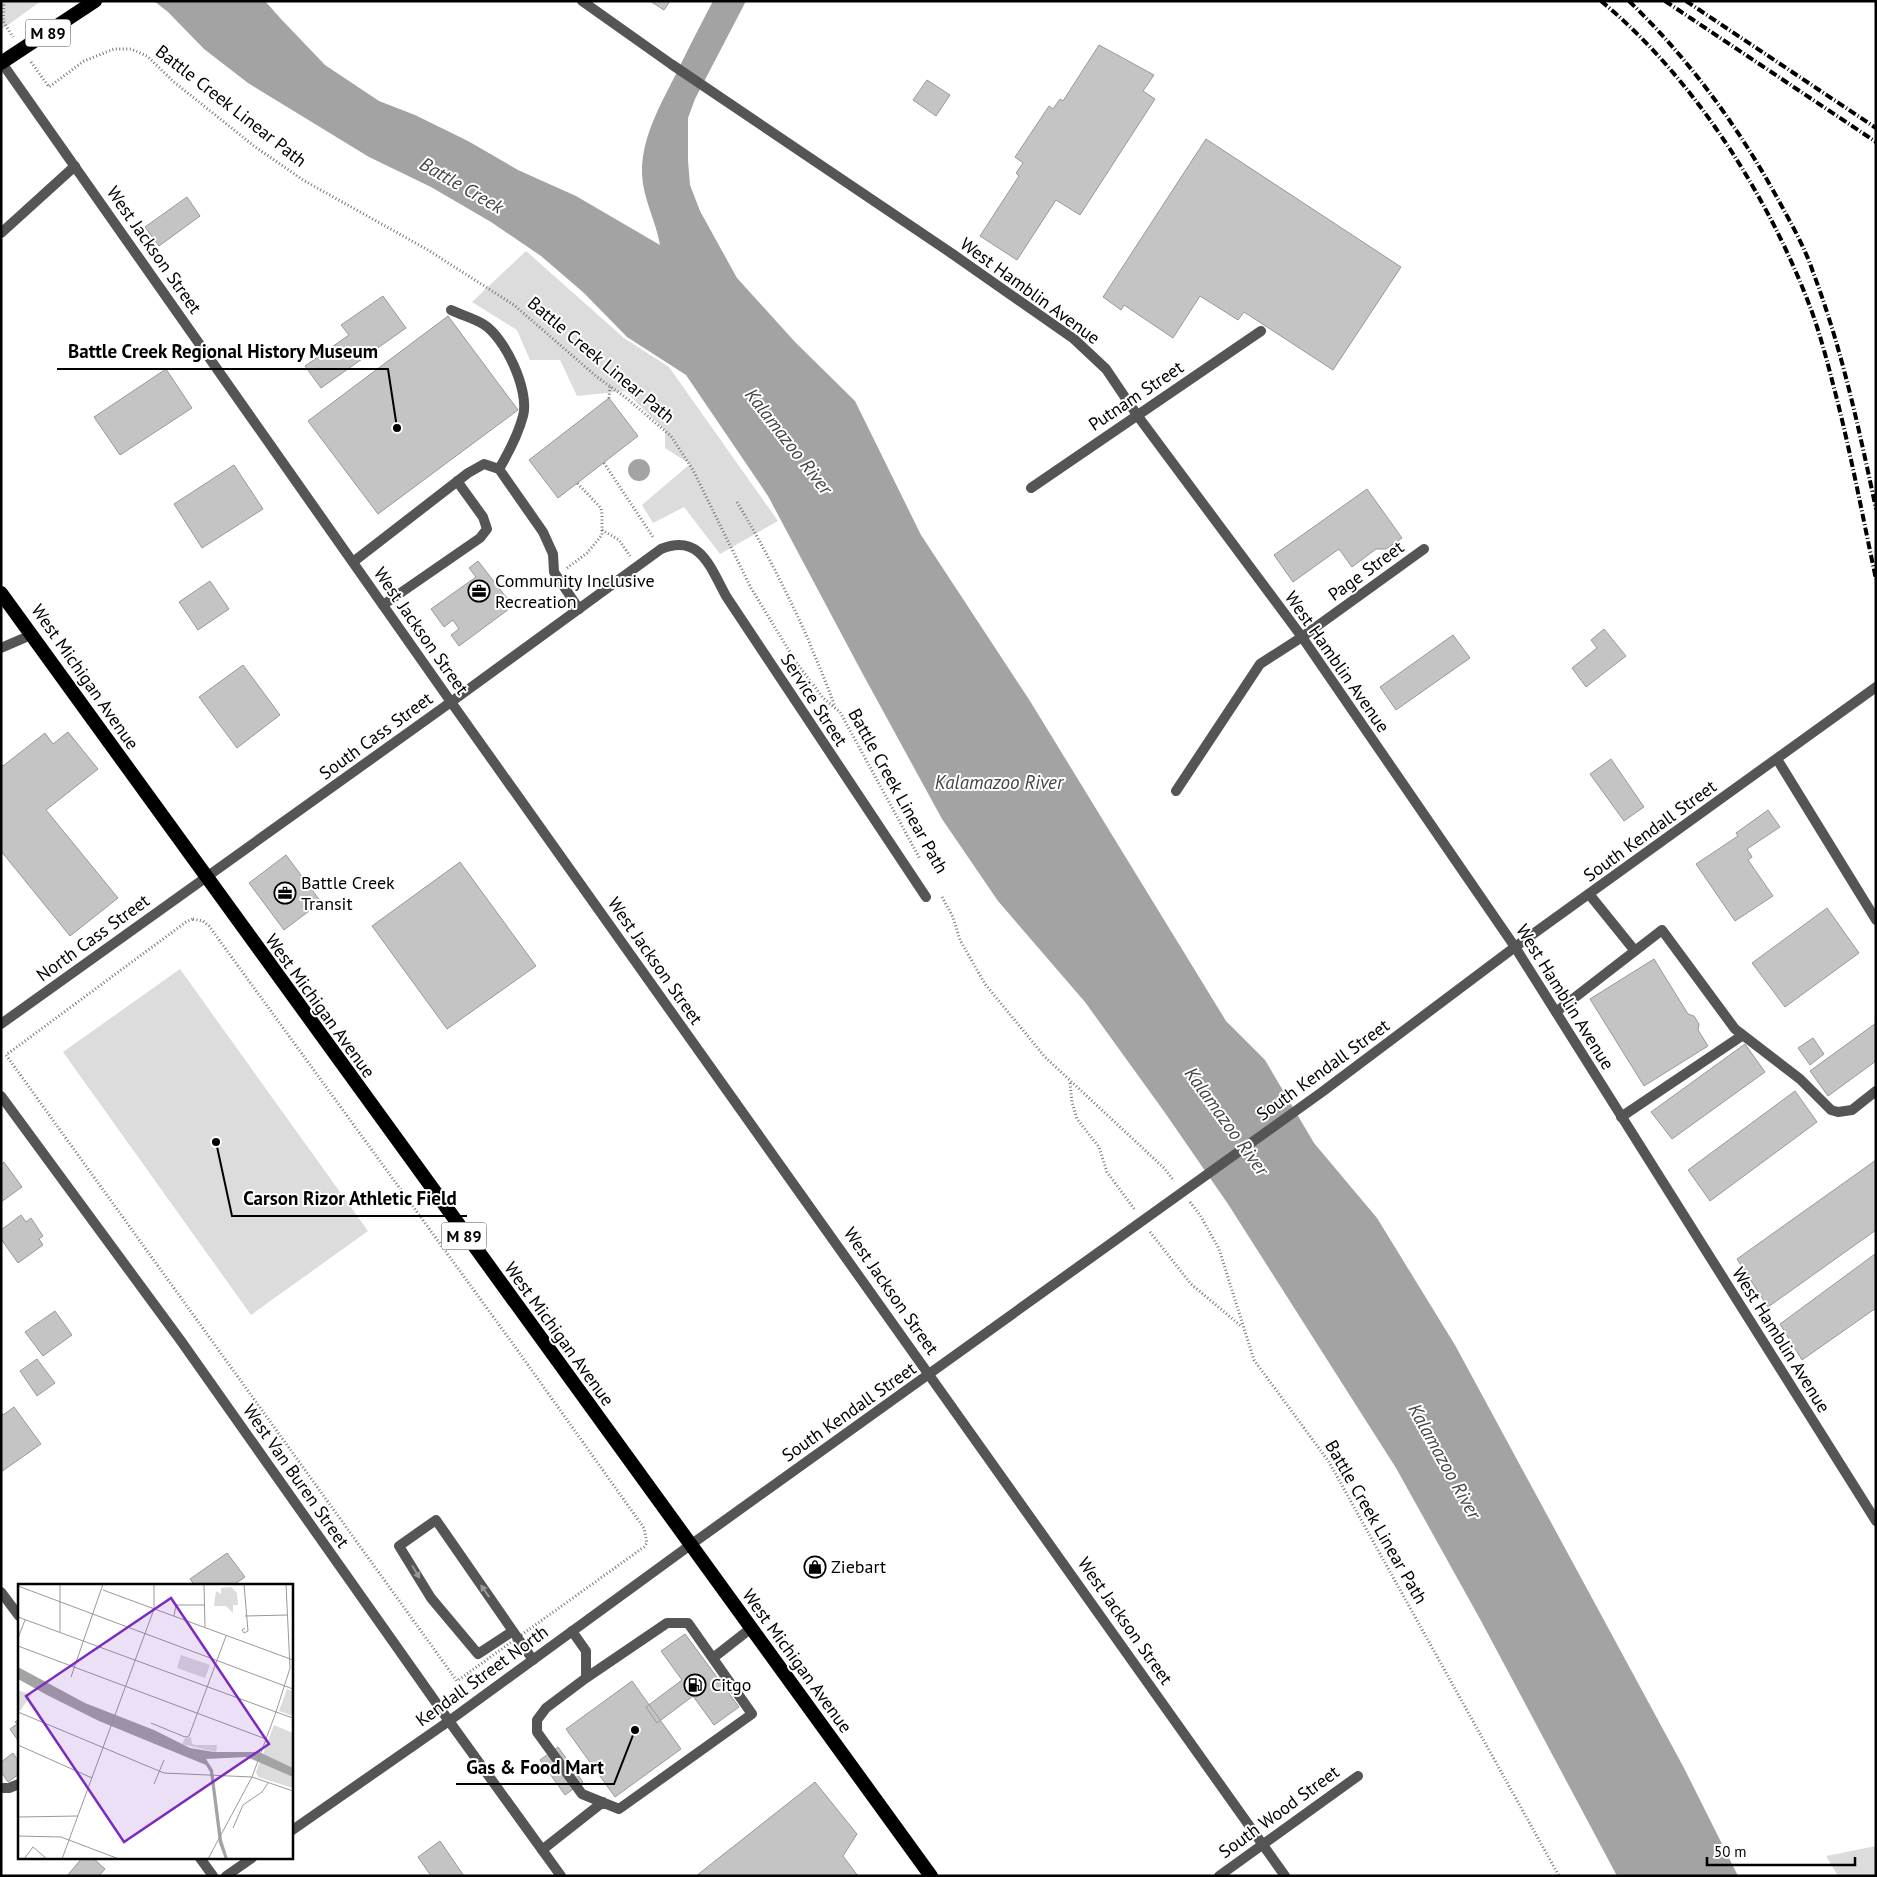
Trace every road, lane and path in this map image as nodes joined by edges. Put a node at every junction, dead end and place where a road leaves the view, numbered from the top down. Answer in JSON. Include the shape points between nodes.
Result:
{"nodes":[{"id":1,"x":4,"y":1,"type":"edge"},
{"id":2,"x":94,"y":1,"type":"edge"},
{"id":3,"x":582,"y":1,"type":"edge"},
{"id":4,"x":23,"y":50,"type":"junction"},
{"id":5,"x":2,"y":63,"type":"edge"},
{"id":6,"x":75,"y":166,"type":"junction"},
{"id":7,"x":1,"y":233,"type":"edge"},
{"id":8,"x":451,"y":310,"type":"dead end"},
{"id":9,"x":1261,"y":331,"type":"dead end"},
{"id":10,"x":610,"y":386,"type":"junction"},
{"id":11,"x":609,"y":398,"type":"dead end"},
{"id":12,"x":1137,"y":415,"type":"junction"},
{"id":13,"x":604,"y":462,"type":"dead end"},
{"id":14,"x":498,"y":469,"type":"junction"},
{"id":15,"x":457,"y":482,"type":"junction"},
{"id":16,"x":577,"y":483,"type":"dead end"},
{"id":17,"x":1031,"y":488,"type":"dead end"},
{"id":18,"x":737,"y":502,"type":"dead end"},
{"id":19,"x":602,"y":530,"type":"junction"},
{"id":20,"x":662,"y":548,"type":"junction"},
{"id":21,"x":1424,"y":549,"type":"dead end"},
{"id":22,"x":352,"y":562,"type":"junction"},
{"id":23,"x":637,"y":566,"type":"junction"},
{"id":24,"x":564,"y":570,"type":"dead end"},
{"id":25,"x":1,"y":593,"type":"edge"},
{"id":26,"x":383,"y":605,"type":"junction"},
{"id":27,"x":579,"y":609,"type":"junction"},
{"id":28,"x":31,"y":635,"type":"junction"},
{"id":29,"x":1302,"y":637,"type":"junction"},
{"id":30,"x":1,"y":648,"type":"edge"},
{"id":31,"x":1876,"y":687,"type":"edge"},
{"id":32,"x":451,"y":702,"type":"junction"},
{"id":33,"x":835,"y":708,"type":"junction"},
{"id":34,"x":1777,"y":759,"type":"junction"},
{"id":35,"x":1176,"y":791,"type":"dead end"},
{"id":36,"x":924,"y":866,"type":"dead end"},
{"id":37,"x":205,"y":879,"type":"junction"},
{"id":38,"x":939,"y":892,"type":"dead end"},
{"id":39,"x":1590,"y":894,"type":"junction"},
{"id":40,"x":926,"y":897,"type":"dead end"},
{"id":41,"x":1876,"y":920,"type":"edge"},
{"id":42,"x":1515,"y":947,"type":"junction"},
{"id":43,"x":1635,"y":950,"type":"junction"},
{"id":44,"x":1556,"y":1012,"type":"junction"},
{"id":45,"x":1,"y":1024,"type":"edge"},
{"id":46,"x":1742,"y":1035,"type":"junction"},
{"id":47,"x":1876,"y":1090,"type":"edge"},
{"id":48,"x":1,"y":1096,"type":"edge"},
{"id":49,"x":1621,"y":1118,"type":"junction"},
{"id":50,"x":1176,"y":1184,"type":"dead end"},
{"id":51,"x":1188,"y":1200,"type":"dead end"},
{"id":52,"x":930,"y":1374,"type":"junction"},
{"id":53,"x":1876,"y":1521,"type":"edge"},
{"id":54,"x":689,"y":1546,"type":"junction"},
{"id":55,"x":1,"y":1592,"type":"edge"},
{"id":56,"x":18,"y":1615,"type":"edge"},
{"id":57,"x":750,"y":1629,"type":"junction"},
{"id":58,"x":572,"y":1631,"type":"junction"},
{"id":59,"x":516,"y":1635,"type":"junction"},
{"id":60,"x":713,"y":1658,"type":"junction"},
{"id":61,"x":533,"y":1660,"type":"junction"},
{"id":62,"x":586,"y":1678,"type":"junction"},
{"id":63,"x":449,"y":1721,"type":"junction"},
{"id":64,"x":1358,"y":1776,"type":"dead end"},
{"id":65,"x":18,"y":1784,"type":"edge"},
{"id":66,"x":1,"y":1788,"type":"edge"},
{"id":67,"x":603,"y":1802,"type":"junction"},
{"id":68,"x":292,"y":1830,"type":"edge"},
{"id":69,"x":1263,"y":1844,"type":"junction"},
{"id":70,"x":542,"y":1850,"type":"junction"},
{"id":71,"x":201,"y":1860,"type":"edge"},
{"id":72,"x":249,"y":1860,"type":"edge"},
{"id":73,"x":213,"y":1876,"type":"edge"},
{"id":74,"x":226,"y":1876,"type":"edge"},
{"id":75,"x":561,"y":1876,"type":"edge"},
{"id":76,"x":931,"y":1876,"type":"edge"},
{"id":77,"x":1218,"y":1876,"type":"edge"},
{"id":78,"x":1285,"y":1876,"type":"edge"},
{"id":79,"x":1559,"y":1876,"type":"edge"}],
"edges":[{"from":1,"to":4,"type":"path","name":"Battle Creek Linear Path","via":[[3,21]]},
{"from":2,"to":4,"type":"highway","number":"M 89"},
{"from":3,"to":12,"type":"street","name":"West Hamblin Avenue","via":[[1074,339],[1106,369]]},
{"from":4,"to":5,"type":"highway","number":"M 89"},
{"from":4,"to":10,"type":"path","name":"Battle Creek Linear Path","via":[[49,87],[84,61],[114,49],[131,49],[147,56],[174,82],[254,146],[303,180],[428,250],[514,304]]},
{"from":5,"to":6,"type":"street","name":"West Jackson Street"},
{"from":6,"to":7,"type":"street"},
{"from":6,"to":22,"type":"street","name":"West Jackson Street"},
{"from":8,"to":14,"type":"street","via":[[484,324],[505,347],[522,390],[523,415]]},
{"from":9,"to":12,"type":"street","name":"Putnam Street"},
{"from":10,"to":11,"type":"path"},
{"from":10,"to":33,"type":"path","name":"Battle Creek Linear Path","via":[[671,436],[692,470],[751,588],[796,662],[823,698]]},
{"from":12,"to":17,"type":"street","name":"Putnam Street"},
{"from":12,"to":29,"type":"street","name":"West Hamblin Avenue"},
{"from":13,"to":20,"type":"path"},
{"from":14,"to":15,"type":"street","via":[[484,464]]},
{"from":14,"to":27,"type":"street","via":[[543,532],[553,554],[554,572]]},
{"from":15,"to":22,"type":"street"},
{"from":15,"to":26,"type":"street","via":[[483,517],[487,529],[480,538]]},
{"from":16,"to":19,"type":"path","via":[[601,508]]},
{"from":18,"to":33,"type":"path","via":[[788,595]]},
{"from":19,"to":23,"type":"path","via":[[619,540]]},
{"from":19,"to":24,"type":"path","via":[[602,536],[587,553]]},
{"from":20,"to":23,"type":"street","name":"South Cass Street"},
{"from":20,"to":40,"type":"street","name":"Service Street","via":[[680,544],[695,548],[707,562],[726,596]]},
{"from":21,"to":29,"type":"street","name":"Page Street"},
{"from":22,"to":26,"type":"street","name":"West Jackson Street"},
{"from":23,"to":27,"type":"street","name":"South Cass Street"},
{"from":25,"to":28,"type":"highway","name":"West Michigan Avenue","number":"M 89"},
{"from":26,"to":32,"type":"street","name":"West Jackson Street"},
{"from":27,"to":32,"type":"street","name":"South Cass Street"},
{"from":28,"to":30,"type":"street"},
{"from":28,"to":37,"type":"highway","name":"West Michigan Avenue","number":"M 89"},
{"from":29,"to":35,"type":"street","name":"Page Street","via":[[1260,664]]},
{"from":29,"to":42,"type":"street","name":"West Hamblin Avenue"},
{"from":31,"to":34,"type":"street","name":"South Kendall Street"},
{"from":32,"to":37,"type":"street","name":"South Cass Street"},
{"from":32,"to":52,"type":"street","name":"West Jackson Street"},
{"from":33,"to":36,"type":"path","name":"Battle Creek Linear Path"},
{"from":34,"to":39,"type":"street","name":"South Kendall Street"},
{"from":34,"to":41,"type":"street"},
{"from":37,"to":45,"type":"street","name":"North Cass Street"},
{"from":37,"to":54,"type":"highway","name":"West Michigan Avenue","number":"M 89"},
{"from":38,"to":50,"type":"path","name":"Battle Creek Linear Path","via":[[953,917],[960,940],[985,984],[1044,1057],[1164,1168]]},
{"from":39,"to":42,"type":"street","name":"South Kendall Street"},
{"from":39,"to":43,"type":"street"},
{"from":42,"to":44,"type":"street","name":"West Hamblin Avenue"},
{"from":42,"to":52,"type":"street","name":"South Kendall Street","via":[[1322,1092]]},
{"from":43,"to":44,"type":"street"},
{"from":43,"to":46,"type":"street","via":[[1662,930]]},
{"from":44,"to":49,"type":"street","name":"West Hamblin Avenue"},
{"from":46,"to":47,"type":"street","via":[[1794,1074],[1831,1110],[1852,1110]]},
{"from":46,"to":49,"type":"street"},
{"from":48,"to":63,"type":"street","name":"West Van Buren Street","via":[[181,1341]]},
{"from":49,"to":53,"type":"street","name":"West Hamblin Avenue"},
{"from":51,"to":79,"type":"path","name":"Battle Creek Linear Path","via":[[1219,1249],[1254,1360],[1329,1462]]},
{"from":52,"to":54,"type":"street","name":"South Kendall Street"},
{"from":52,"to":69,"type":"street","name":"West Jackson Street"},
{"from":54,"to":57,"type":"highway","name":"West Michigan Avenue","number":"M 89"},
{"from":54,"to":58,"type":"street","name":"Kendall Street North"},
{"from":55,"to":56,"type":"street"},
{"from":57,"to":60,"type":"street"},
{"from":57,"to":76,"type":"highway","name":"West Michigan Avenue","number":"M 89"},
{"from":58,"to":61,"type":"street","name":"Kendall Street North"},
{"from":58,"to":62,"type":"street","via":[[586,1651]]},
{"from":59,"to":59,"type":"street","one_way":true,"via":[[436,1520],[399,1546],[431,1598],[478,1654]]},
{"from":59,"to":59,"type":"path","via":[[457,1681],[6,1055],[186,922],[198,920],[208,926],[644,1528],[647,1543],[644,1547]]},
{"from":59,"to":61,"type":"street"},
{"from":60,"to":62,"type":"street","via":[[688,1623],[667,1623]]},
{"from":60,"to":67,"type":"street","via":[[752,1714],[619,1809]]},
{"from":61,"to":63,"type":"street","name":"Kendall Street North"},
{"from":62,"to":67,"type":"street","via":[[546,1708],[536,1720],[538,1732],[582,1794]]},
{"from":63,"to":68,"type":"street","name":"Kendall Street North"},
{"from":63,"to":70,"type":"street","name":"West Van Buren Street"},
{"from":64,"to":69,"type":"street","name":"South Wood Street"},
{"from":65,"to":66,"type":"street"},
{"from":67,"to":70,"type":"street"},
{"from":69,"to":77,"type":"street","name":"South Wood Street"},
{"from":69,"to":78,"type":"street","name":"West Jackson Street"},
{"from":70,"to":75,"type":"street","name":"West Van Buren Street"},
{"from":71,"to":73,"type":"street"},
{"from":72,"to":74,"type":"street"}]}
